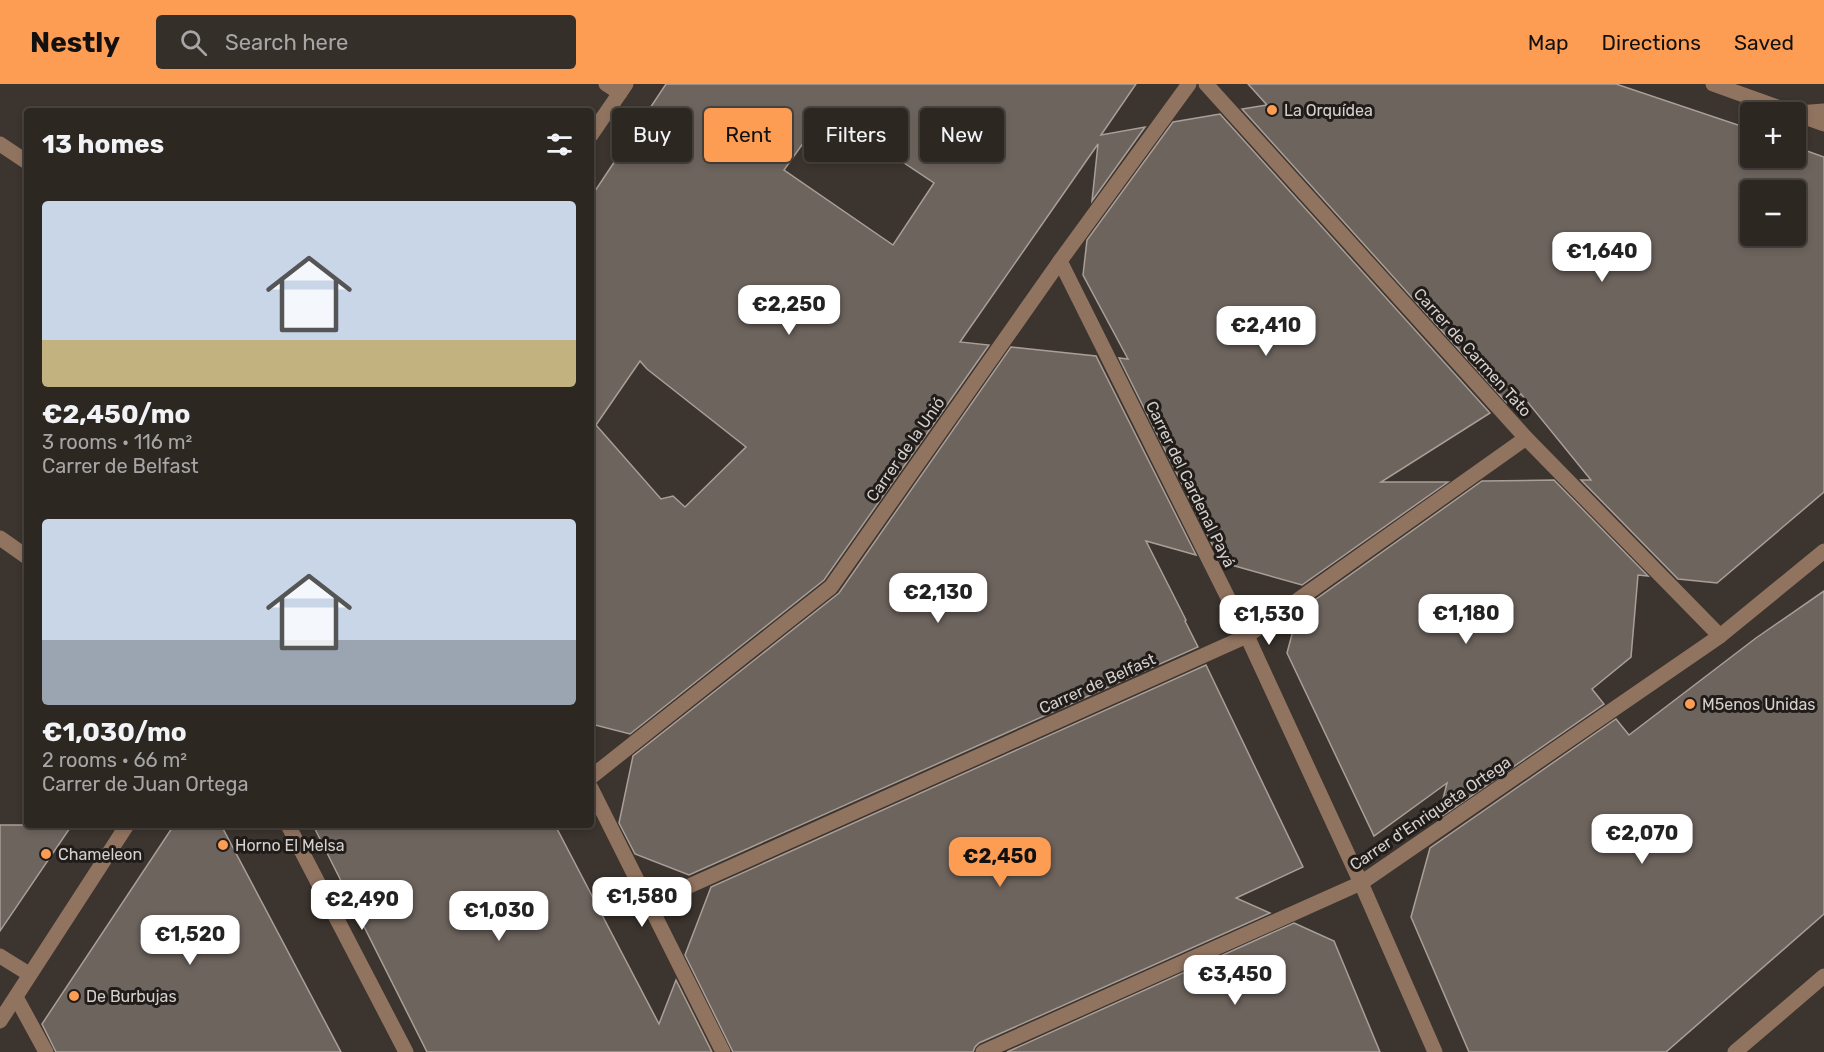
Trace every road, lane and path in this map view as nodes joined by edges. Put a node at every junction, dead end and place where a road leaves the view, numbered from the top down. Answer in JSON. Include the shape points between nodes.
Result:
{"nodes":[{"id":1,"x":606,"y":84,"type":"edge"},
{"id":2,"x":1189,"y":84,"type":"edge"},
{"id":3,"x":1206,"y":84,"type":"edge"},
{"id":4,"x":1713,"y":84,"type":"edge"},
{"id":5,"x":623,"y":89,"type":"edge"},
{"id":6,"x":1763,"y":102,"type":"edge"},
{"id":7,"x":1824,"y":111,"type":"edge"},
{"id":8,"x":1806,"y":113,"type":"edge"},
{"id":9,"x":1806,"y":118,"type":"edge"},
{"id":10,"x":1824,"y":124,"type":"edge"},
{"id":11,"x":594,"y":131,"type":"edge"},
{"id":12,"x":0,"y":144,"type":"edge"},
{"id":13,"x":24,"y":160,"type":"edge"},
{"id":14,"x":1060,"y":261,"type":"junction"},
{"id":15,"x":1526,"y":438,"type":"junction"},
{"id":16,"x":0,"y":538,"type":"edge"},
{"id":17,"x":1824,"y":551,"type":"edge"},
{"id":18,"x":24,"y":554,"type":"edge"},
{"id":19,"x":1247,"y":636,"type":"junction"},
{"id":20,"x":1720,"y":636,"type":"junction"},
{"id":21,"x":594,"y":775,"type":"edge"},
{"id":22,"x":594,"y":794,"type":"edge"},
{"id":23,"x":125,"y":828,"type":"edge"},
{"id":24,"x":290,"y":828,"type":"edge"},
{"id":25,"x":1361,"y":883,"type":"junction"},
{"id":26,"x":649,"y":904,"type":"junction"},
{"id":27,"x":0,"y":956,"type":"edge"},
{"id":28,"x":29,"y":974,"type":"junction"},
{"id":29,"x":1824,"y":976,"type":"edge"},
{"id":30,"x":16,"y":997,"type":"junction"},
{"id":31,"x":0,"y":1021,"type":"edge"},
{"id":32,"x":46,"y":1052,"type":"edge"},
{"id":33,"x":406,"y":1052,"type":"edge"},
{"id":34,"x":723,"y":1052,"type":"edge"},
{"id":35,"x":983,"y":1052,"type":"edge"},
{"id":36,"x":1435,"y":1052,"type":"edge"},
{"id":37,"x":1735,"y":1052,"type":"edge"}],
"edges":[{"from":1,"to":5,"type":"street"},
{"from":2,"to":14,"type":"street","name":"Carrer de la Unió"},
{"from":3,"to":15,"type":"street","name":"Carrer de Carmen Tato"},
{"from":4,"to":6,"type":"street"},
{"from":5,"to":11,"type":"street"},
{"from":7,"to":8,"type":"street"},
{"from":9,"to":10,"type":"street"},
{"from":12,"to":13,"type":"street"},
{"from":14,"to":19,"type":"street","name":"Carrer del Cardenal Payá"},
{"from":14,"to":21,"type":"street","name":"Carrer de la Unió","via":[[831,587]]},
{"from":15,"to":19,"type":"street","name":"Carrer de Belfast"},
{"from":15,"to":20,"type":"street","name":"Carrer de Carmen Tato"},
{"from":16,"to":18,"type":"street"},
{"from":17,"to":20,"type":"street","name":"Carrer d'Enriqueta Ortega"},
{"from":19,"to":25,"type":"street","name":"Carrer del Cardenal Payá"},
{"from":19,"to":26,"type":"street","name":"Carrer de Belfast"},
{"from":20,"to":25,"type":"street","name":"Carrer d'Enriqueta Ortega"},
{"from":22,"to":26,"type":"street"},
{"from":23,"to":28,"type":"street"},
{"from":24,"to":33,"type":"street"},
{"from":25,"to":35,"type":"street","name":"Carrer d'Enriqueta Ortega"},
{"from":25,"to":36,"type":"street","name":"Carrer del Cardenal Payá"},
{"from":26,"to":34,"type":"street"},
{"from":27,"to":28,"type":"street"},
{"from":28,"to":30,"type":"street"},
{"from":29,"to":37,"type":"street"},
{"from":30,"to":31,"type":"street"},
{"from":30,"to":32,"type":"street"}]}
